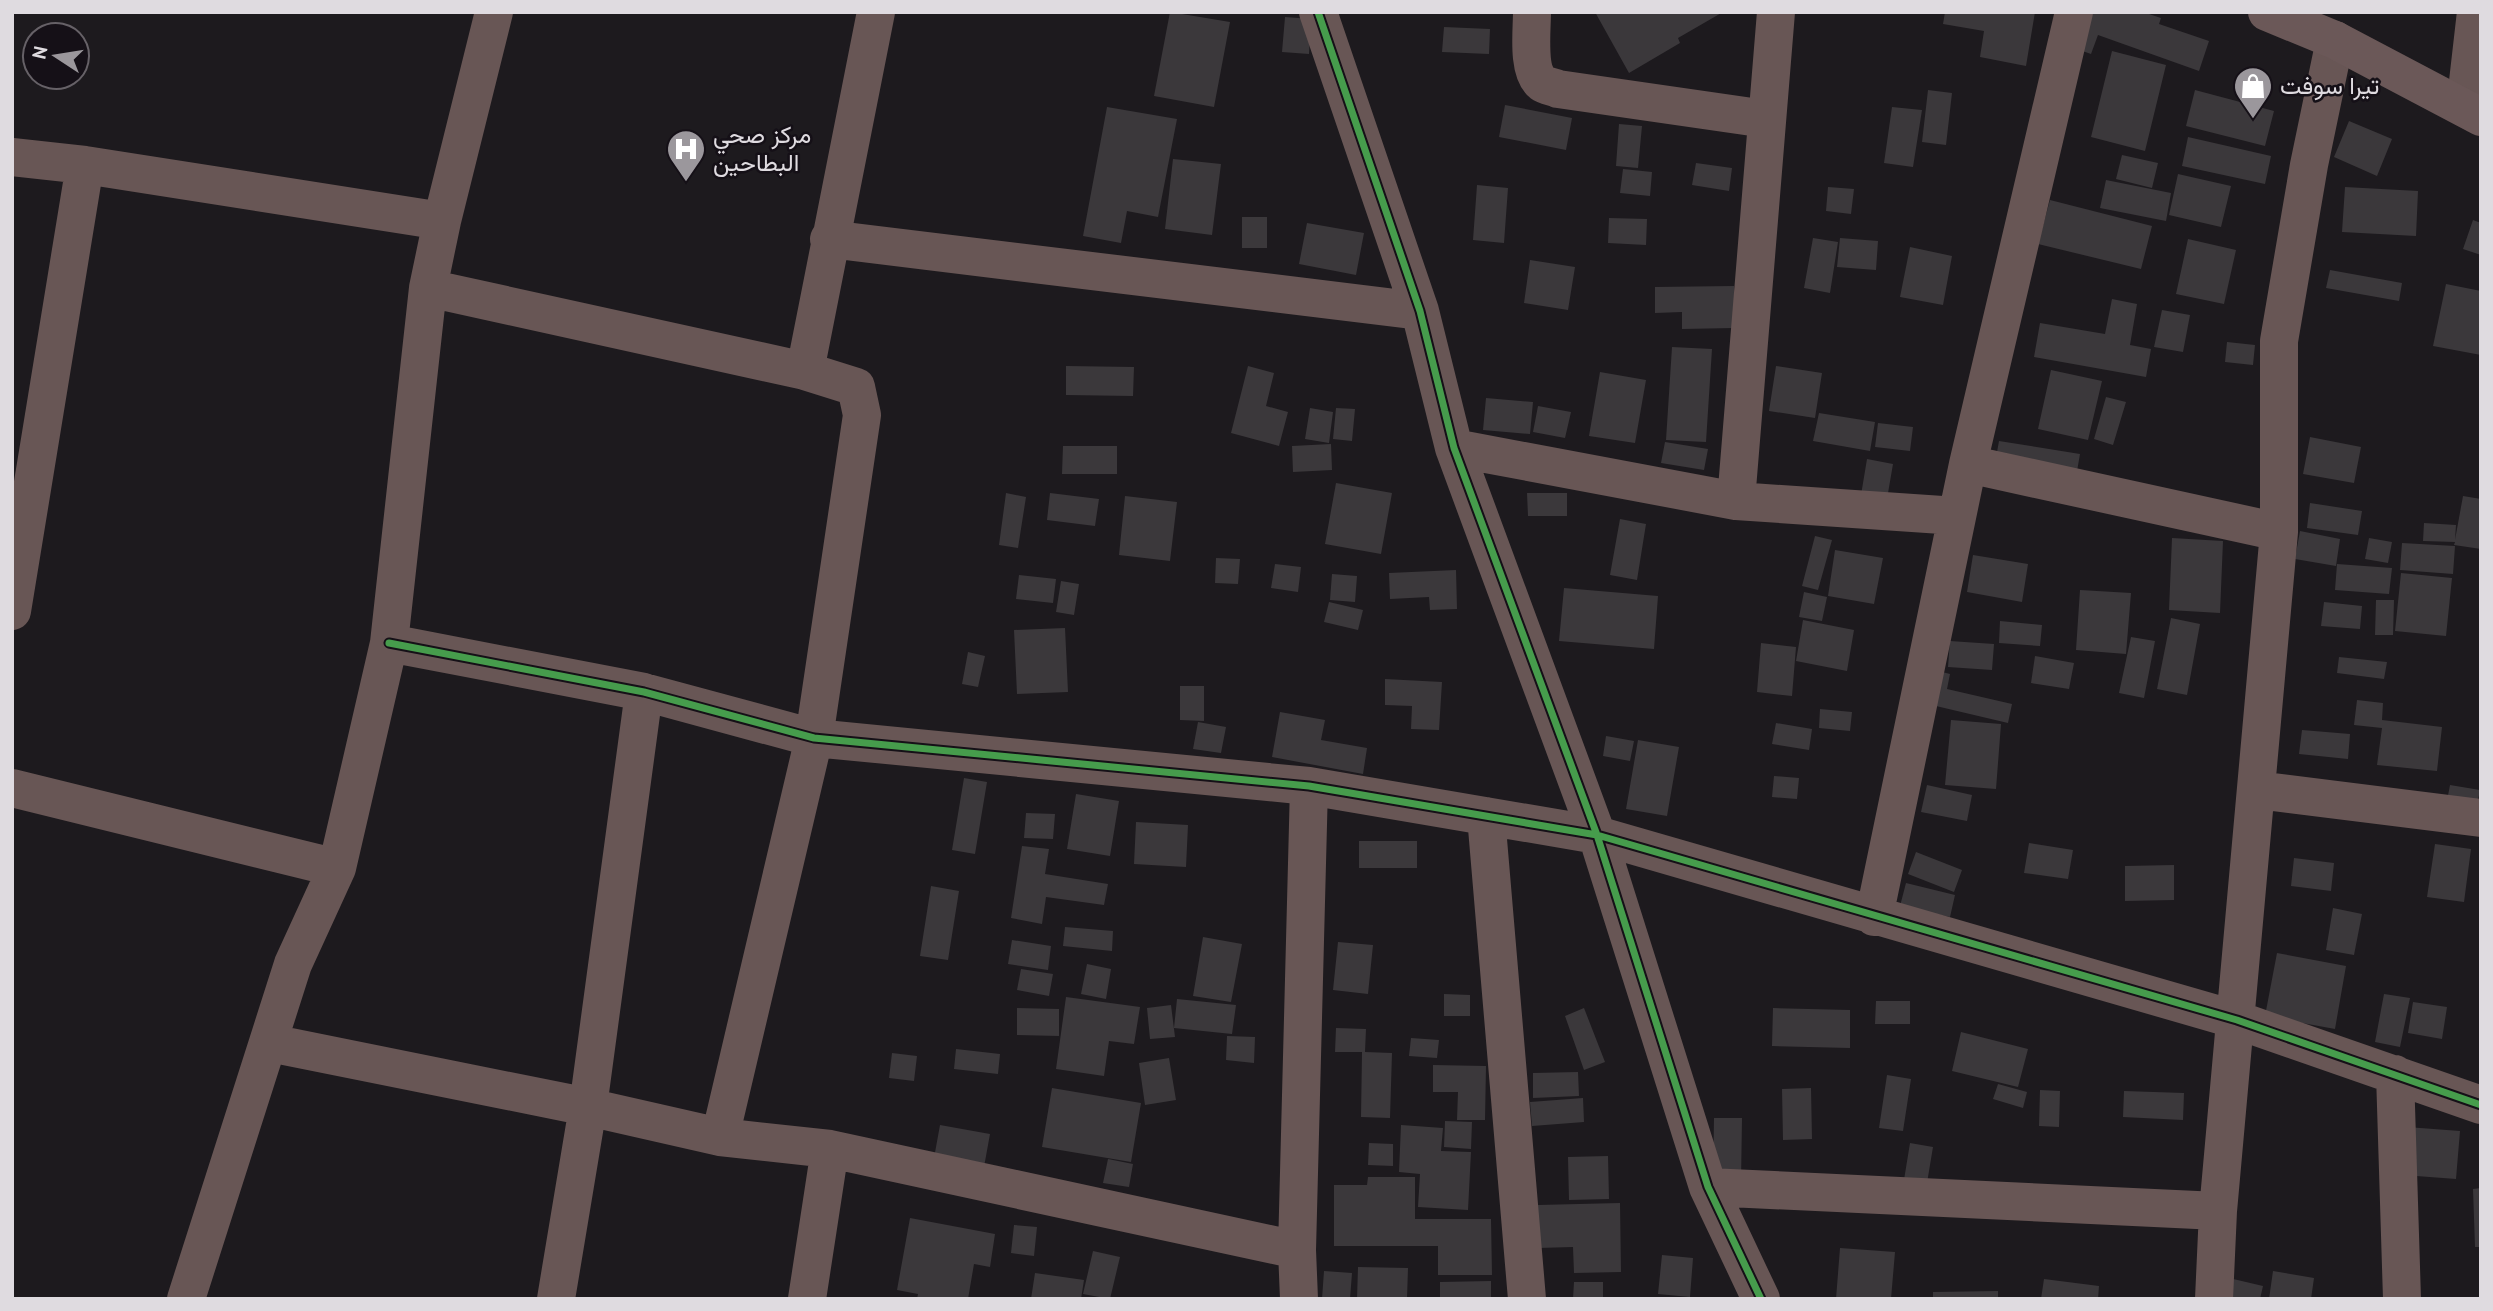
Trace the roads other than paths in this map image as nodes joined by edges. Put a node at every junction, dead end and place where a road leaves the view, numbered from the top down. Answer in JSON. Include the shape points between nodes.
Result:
{"nodes":[{"id":1,"x":494,"y":12,"type":"edge"},
{"id":2,"x":876,"y":12,"type":"edge"},
{"id":3,"x":1318,"y":12,"type":"edge"},
{"id":4,"x":1532,"y":12,"type":"edge"},
{"id":5,"x":1776,"y":12,"type":"edge"},
{"id":6,"x":2074,"y":12,"type":"edge"},
{"id":7,"x":2267,"y":12,"type":"edge"},
{"id":8,"x":2476,"y":12,"type":"edge"},
{"id":9,"x":2335,"y":40,"type":"junction"},
{"id":10,"x":2473,"y":112,"type":"edge"},
{"id":11,"x":1766,"y":119,"type":"junction"},
{"id":12,"x":12,"y":157,"type":"edge"},
{"id":13,"x":85,"y":165,"type":"junction"},
{"id":14,"x":442,"y":221,"type":"junction"},
{"id":15,"x":830,"y":239,"type":"junction"},
{"id":16,"x":428,"y":288,"type":"junction"},
{"id":17,"x":1420,"y":311,"type":"junction"},
{"id":18,"x":805,"y":371,"type":"junction"},
{"id":19,"x":1454,"y":448,"type":"junction"},
{"id":20,"x":1968,"y":464,"type":"junction"},
{"id":21,"x":1736,"y":502,"type":"junction"},
{"id":22,"x":1957,"y":516,"type":"junction"},
{"id":23,"x":2279,"y":531,"type":"junction"},
{"id":24,"x":12,"y":611,"type":"edge"},
{"id":25,"x":389,"y":643,"type":"junction"},
{"id":26,"x":644,"y":692,"type":"junction"},
{"id":27,"x":814,"y":738,"type":"junction"},
{"id":28,"x":1309,"y":786,"type":"junction"},
{"id":29,"x":12,"y":788,"type":"edge"},
{"id":30,"x":2258,"y":790,"type":"junction"},
{"id":31,"x":1486,"y":816,"type":"junction"},
{"id":32,"x":2481,"y":818,"type":"edge"},
{"id":33,"x":1597,"y":835,"type":"junction"},
{"id":34,"x":337,"y":868,"type":"junction"},
{"id":35,"x":1874,"y":917,"type":"junction"},
{"id":36,"x":2237,"y":1020,"type":"junction"},
{"id":37,"x":270,"y":1043,"type":"junction"},
{"id":38,"x":2395,"y":1074,"type":"junction"},
{"id":39,"x":2481,"y":1105,"type":"edge"},
{"id":40,"x":588,"y":1107,"type":"junction"},
{"id":41,"x":720,"y":1137,"type":"junction"},
{"id":42,"x":830,"y":1149,"type":"junction"},
{"id":43,"x":1708,"y":1187,"type":"junction"},
{"id":44,"x":2218,"y":1211,"type":"junction"},
{"id":45,"x":1297,"y":1250,"type":"junction"},
{"id":46,"x":186,"y":1299,"type":"edge"},
{"id":47,"x":556,"y":1299,"type":"edge"},
{"id":48,"x":807,"y":1299,"type":"edge"},
{"id":49,"x":1299,"y":1299,"type":"edge"},
{"id":50,"x":1527,"y":1299,"type":"edge"},
{"id":51,"x":1761,"y":1299,"type":"edge"},
{"id":52,"x":2214,"y":1299,"type":"edge"},
{"id":53,"x":2402,"y":1299,"type":"edge"}],
"edges":[{"from":1,"to":14,"type":"street"},
{"from":2,"to":15,"type":"street"},
{"from":3,"to":17,"type":"street"},
{"from":4,"to":11,"type":"street","via":[[1531,52],[1542,84]]},
{"from":5,"to":11,"type":"street"},
{"from":6,"to":20,"type":"street"},
{"from":7,"to":9,"type":"street"},
{"from":8,"to":10,"type":"street"},
{"from":9,"to":10,"type":"street"},
{"from":9,"to":23,"type":"street","via":[[2279,341]]},
{"from":11,"to":21,"type":"street"},
{"from":12,"to":13,"type":"street"},
{"from":13,"to":14,"type":"street"},
{"from":13,"to":24,"type":"street"},
{"from":14,"to":16,"type":"street"},
{"from":15,"to":17,"type":"street"},
{"from":15,"to":18,"type":"street"},
{"from":16,"to":18,"type":"street"},
{"from":16,"to":25,"type":"street"},
{"from":17,"to":19,"type":"street"},
{"from":18,"to":27,"type":"street","via":[[856,387],[862,415]]},
{"from":19,"to":21,"type":"street"},
{"from":19,"to":33,"type":"street"},
{"from":20,"to":22,"type":"street"},
{"from":20,"to":23,"type":"street"},
{"from":21,"to":22,"type":"street"},
{"from":22,"to":35,"type":"street"},
{"from":23,"to":30,"type":"street"},
{"from":25,"to":26,"type":"street"},
{"from":25,"to":34,"type":"street"},
{"from":26,"to":27,"type":"street"},
{"from":26,"to":40,"type":"street"},
{"from":27,"to":28,"type":"street"},
{"from":27,"to":41,"type":"street"},
{"from":28,"to":31,"type":"street"},
{"from":28,"to":45,"type":"street"},
{"from":29,"to":34,"type":"street"},
{"from":30,"to":32,"type":"street"},
{"from":30,"to":36,"type":"street"},
{"from":31,"to":33,"type":"street"},
{"from":31,"to":50,"type":"street"},
{"from":33,"to":35,"type":"street"},
{"from":33,"to":43,"type":"street"},
{"from":34,"to":37,"type":"street","via":[[293,964]]},
{"from":35,"to":36,"type":"street"},
{"from":36,"to":38,"type":"street"},
{"from":36,"to":44,"type":"street"},
{"from":37,"to":40,"type":"street"},
{"from":37,"to":46,"type":"street"},
{"from":38,"to":39,"type":"street"},
{"from":38,"to":53,"type":"street"},
{"from":40,"to":41,"type":"street"},
{"from":40,"to":47,"type":"street"},
{"from":41,"to":42,"type":"street"},
{"from":42,"to":45,"type":"street"},
{"from":42,"to":48,"type":"street"},
{"from":43,"to":44,"type":"street"},
{"from":43,"to":51,"type":"street"},
{"from":44,"to":52,"type":"street"},
{"from":45,"to":49,"type":"street"}]}
